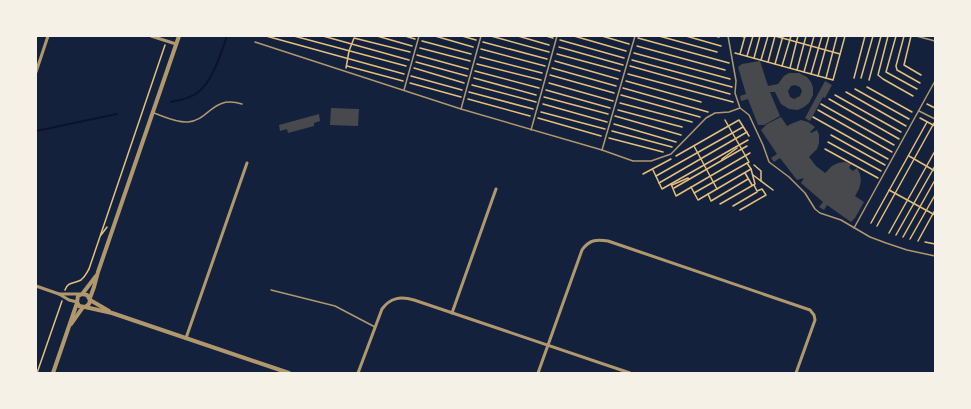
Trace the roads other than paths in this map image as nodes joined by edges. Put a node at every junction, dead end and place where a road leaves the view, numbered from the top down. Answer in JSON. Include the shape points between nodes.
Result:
{"nodes":[{"id":1,"x":48,"y":36,"type":"edge"},
{"id":2,"x":151,"y":36,"type":"edge"},
{"id":3,"x":179,"y":36,"type":"edge"},
{"id":4,"x":418,"y":36,"type":"edge"},
{"id":5,"x":481,"y":36,"type":"edge"},
{"id":6,"x":557,"y":36,"type":"edge"},
{"id":7,"x":634,"y":36,"type":"edge"},
{"id":8,"x":728,"y":36,"type":"edge"},
{"id":9,"x":916,"y":36,"type":"edge"},
{"id":10,"x":935,"y":41,"type":"edge"},
{"id":11,"x":255,"y":42,"type":"dead end"},
{"id":12,"x":176,"y":44,"type":"junction"},
{"id":13,"x":36,"y":72,"type":"edge"},
{"id":14,"x":935,"y":81,"type":"edge"},
{"id":15,"x":404,"y":91,"type":"junction"},
{"id":16,"x":242,"y":104,"type":"dead end"},
{"id":17,"x":740,"y":108,"type":"junction"},
{"id":18,"x":461,"y":109,"type":"junction"},
{"id":19,"x":919,"y":111,"type":"junction"},
{"id":20,"x":153,"y":113,"type":"junction"},
{"id":21,"x":935,"y":119,"type":"edge"},
{"id":22,"x":531,"y":130,"type":"junction"},
{"id":23,"x":602,"y":150,"type":"junction"},
{"id":24,"x":247,"y":163,"type":"dead end"},
{"id":25,"x":496,"y":189,"type":"dead end"},
{"id":26,"x":854,"y":228,"type":"junction"},
{"id":27,"x":935,"y":256,"type":"edge"},
{"id":28,"x":98,"y":272,"type":"junction"},
{"id":29,"x":36,"y":286,"type":"edge"},
{"id":30,"x":272,"y":290,"type":"dead end"},
{"id":31,"x":82,"y":294,"type":"junction"},
{"id":32,"x":64,"y":295,"type":"junction"},
{"id":33,"x":90,"y":299,"type":"junction"},
{"id":34,"x":77,"y":302,"type":"junction"},
{"id":35,"x":84,"y":307,"type":"junction"},
{"id":36,"x":112,"y":313,"type":"junction"},
{"id":37,"x":452,"y":313,"type":"junction"},
{"id":38,"x":70,"y":326,"type":"junction"},
{"id":39,"x":375,"y":327,"type":"junction"},
{"id":40,"x":186,"y":338,"type":"junction"},
{"id":41,"x":548,"y":345,"type":"junction"},
{"id":42,"x":53,"y":373,"type":"edge"},
{"id":43,"x":289,"y":373,"type":"edge"},
{"id":44,"x":359,"y":373,"type":"edge"},
{"id":45,"x":538,"y":373,"type":"edge"},
{"id":46,"x":630,"y":373,"type":"edge"},
{"id":47,"x":796,"y":373,"type":"edge"}],
"edges":[{"from":1,"to":13,"type":"street"},
{"from":2,"to":12,"type":"street"},
{"from":3,"to":12,"type":"street"},
{"from":4,"to":15,"type":"lane"},
{"from":5,"to":18,"type":"lane"},
{"from":6,"to":22,"type":"lane"},
{"from":7,"to":23,"type":"lane"},
{"from":8,"to":17,"type":"lane","via":[[736,80],[735,93]]},
{"from":9,"to":10,"type":"lane"},
{"from":11,"to":15,"type":"lane"},
{"from":12,"to":20,"type":"street"},
{"from":14,"to":19,"type":"lane"},
{"from":15,"to":18,"type":"lane"},
{"from":16,"to":20,"type":"lane","via":[[225,102],[198,119],[187,122],[175,121]]},
{"from":17,"to":23,"type":"lane","via":[[715,113],[706,118],[671,154],[651,160],[633,161]]},
{"from":17,"to":26,"type":"lane","via":[[749,115],[769,162],[806,193],[820,213],[841,220]]},
{"from":18,"to":22,"type":"lane"},
{"from":19,"to":21,"type":"lane"},
{"from":19,"to":26,"type":"lane"},
{"from":20,"to":28,"type":"street"},
{"from":22,"to":23,"type":"lane"},
{"from":24,"to":40,"type":"street"},
{"from":25,"to":37,"type":"street"},
{"from":26,"to":27,"type":"lane","via":[[900,248]]},
{"from":28,"to":31,"type":"street"},
{"from":28,"to":33,"type":"street"},
{"from":29,"to":32,"type":"street"},
{"from":30,"to":39,"type":"lane","via":[[336,306]]},
{"from":31,"to":32,"type":"street"},
{"from":31,"to":33,"type":"street"},
{"from":31,"to":34,"type":"street","via":[[77,298]]},
{"from":32,"to":34,"type":"street"},
{"from":33,"to":35,"type":"street","via":[[89,304]]},
{"from":33,"to":36,"type":"street"},
{"from":34,"to":35,"type":"street","via":[[79,306]]},
{"from":34,"to":38,"type":"street"},
{"from":35,"to":36,"type":"street"},
{"from":35,"to":38,"type":"street"},
{"from":36,"to":40,"type":"street"},
{"from":37,"to":39,"type":"street","via":[[407,298],[398,298],[384,306]]},
{"from":37,"to":41,"type":"street"},
{"from":38,"to":42,"type":"street"},
{"from":39,"to":44,"type":"street"},
{"from":40,"to":43,"type":"street"},
{"from":41,"to":45,"type":"street"},
{"from":41,"to":46,"type":"street"},
{"from":41,"to":47,"type":"street","via":[[582,250],[592,240],[600,240],[667,260],[810,310],[814,315],[814,323]]}]}
